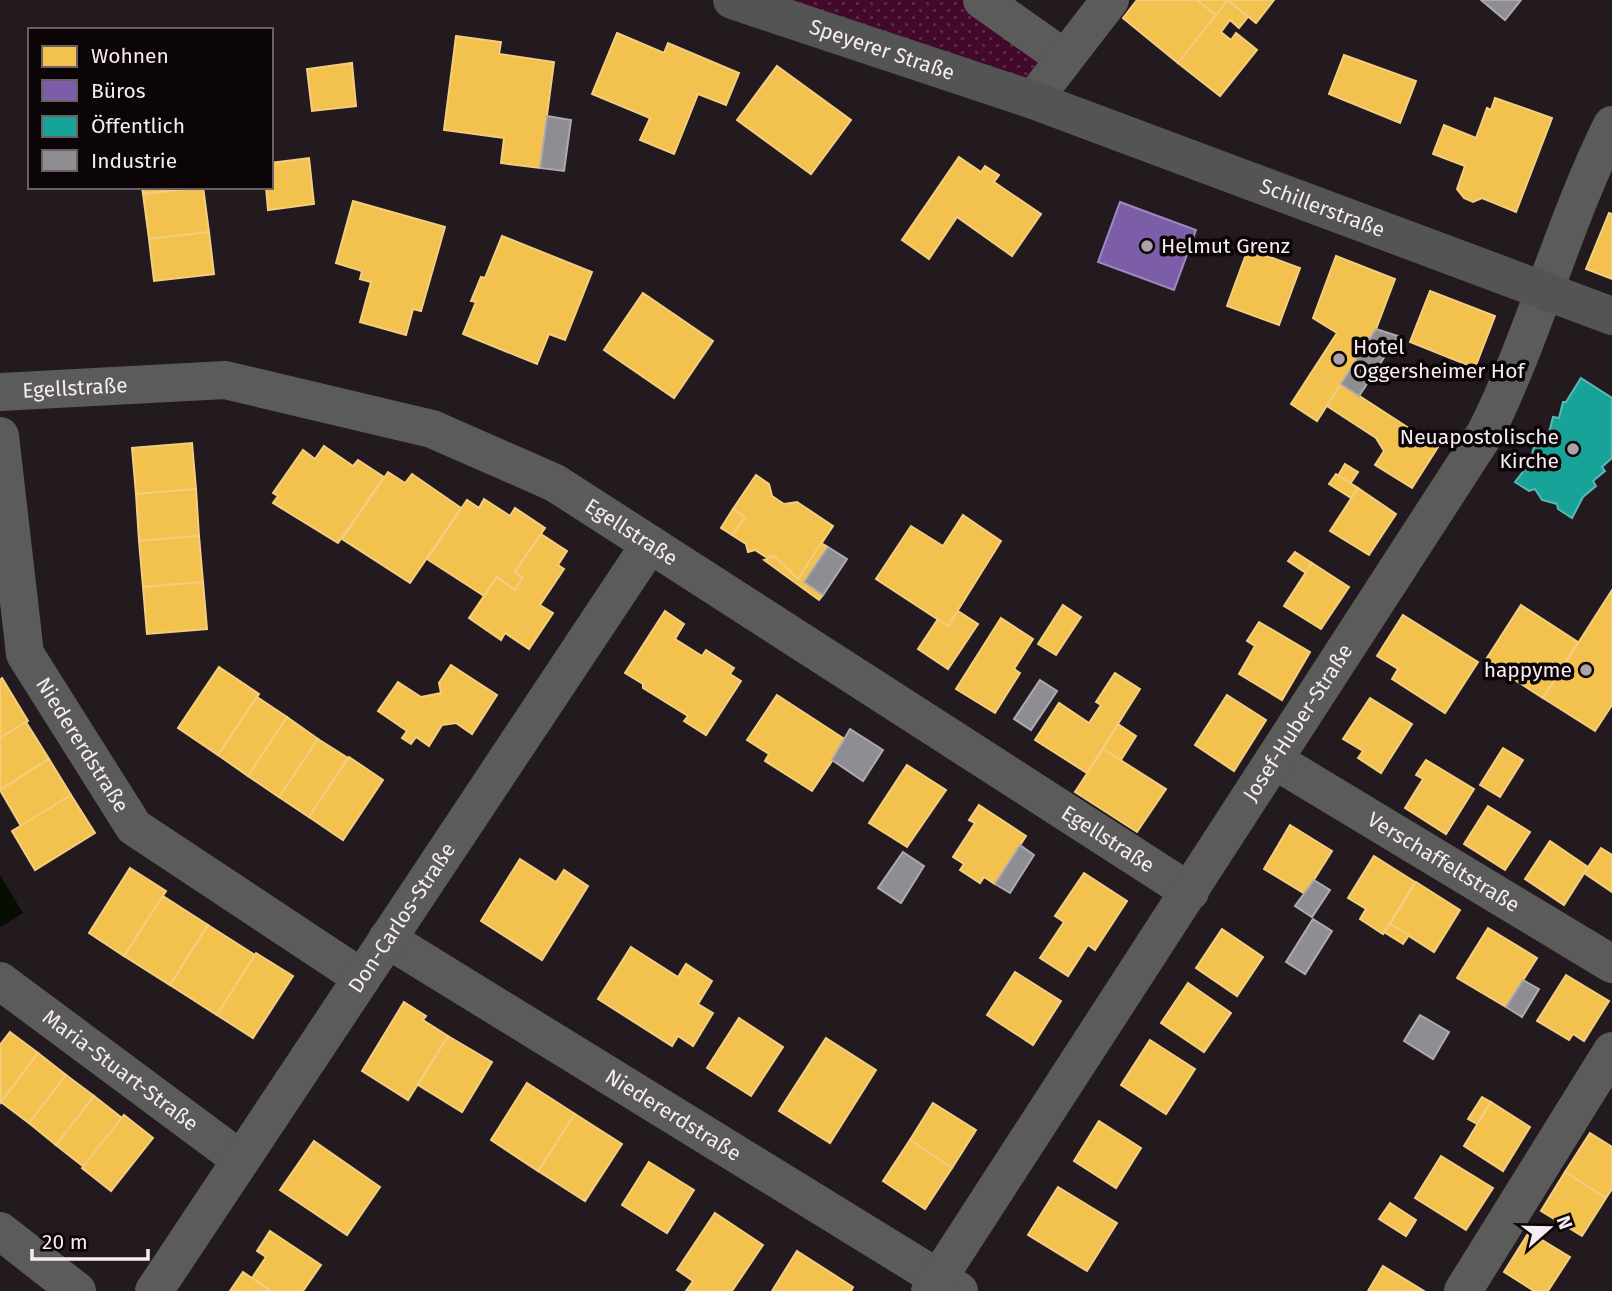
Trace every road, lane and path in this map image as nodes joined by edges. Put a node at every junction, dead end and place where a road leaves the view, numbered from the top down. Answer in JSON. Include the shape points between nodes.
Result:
{"nodes":[{"id":1,"x":732,"y":0,"type":"edge"},
{"id":2,"x":982,"y":0,"type":"edge"},
{"id":3,"x":1110,"y":0,"type":"edge"},
{"id":4,"x":1064,"y":58,"type":"junction"},
{"id":5,"x":1033,"y":100,"type":"junction"},
{"id":6,"x":1612,"y":125,"type":"edge"},
{"id":7,"x":1544,"y":290,"type":"junction"},
{"id":8,"x":1612,"y":317,"type":"edge"},
{"id":9,"x":0,"y":392,"type":"edge"},
{"id":10,"x":0,"y":436,"type":"edge"},
{"id":11,"x":650,"y":544,"type":"junction"},
{"id":12,"x":1274,"y":760,"type":"junction"},
{"id":13,"x":1190,"y":892,"type":"junction"},
{"id":14,"x":387,"y":939,"type":"junction"},
{"id":15,"x":1612,"y":964,"type":"edge"},
{"id":16,"x":362,"y":978,"type":"junction"},
{"id":17,"x":0,"y":981,"type":"edge"},
{"id":18,"x":1612,"y":1051,"type":"edge"},
{"id":19,"x":241,"y":1160,"type":"junction"},
{"id":20,"x":0,"y":1231,"type":"edge"},
{"id":21,"x":943,"y":1287,"type":"edge"},
{"id":22,"x":77,"y":1291,"type":"edge"},
{"id":23,"x":154,"y":1291,"type":"edge"},
{"id":24,"x":1462,"y":1291,"type":"edge"}],
"edges":[{"from":1,"to":5,"type":"street","name":"Speyerer Straße"},
{"from":2,"to":4,"type":"street"},
{"from":3,"to":4,"type":"street"},
{"from":4,"to":5,"type":"street"},
{"from":5,"to":7,"type":"street","name":"Schillerstraße"},
{"from":6,"to":7,"type":"street","name":"Josef-Huber-Straße"},
{"from":7,"to":8,"type":"street","name":"Schillerstraße"},
{"from":7,"to":12,"type":"street","name":"Josef-Huber-Straße","via":[[1511,382],[1486,432]]},
{"from":9,"to":11,"type":"street","name":"Egellstraße","via":[[225,380],[432,429],[555,483]]},
{"from":10,"to":16,"type":"street","name":"Niedererdstraße","via":[[25,654],[134,827]]},
{"from":11,"to":13,"type":"street","name":"Egellstraße"},
{"from":11,"to":14,"type":"street","name":"Don-Carlos-Straße"},
{"from":12,"to":13,"type":"street","name":"Josef-Huber-Straße"},
{"from":12,"to":15,"type":"street","name":"Verschaffeltstraße"},
{"from":13,"to":21,"type":"street","name":"Josef-Huber-Straße"},
{"from":14,"to":16,"type":"street","name":"Don-Carlos-Straße"},
{"from":14,"to":21,"type":"street","name":"Niedererdstraße"},
{"from":16,"to":19,"type":"street","name":"Don-Carlos-Straße"},
{"from":17,"to":19,"type":"street","name":"Maria-Stuart-Straße"},
{"from":18,"to":24,"type":"street"},
{"from":19,"to":23,"type":"street","name":"Don-Carlos-Straße"},
{"from":20,"to":22,"type":"street"}]}
